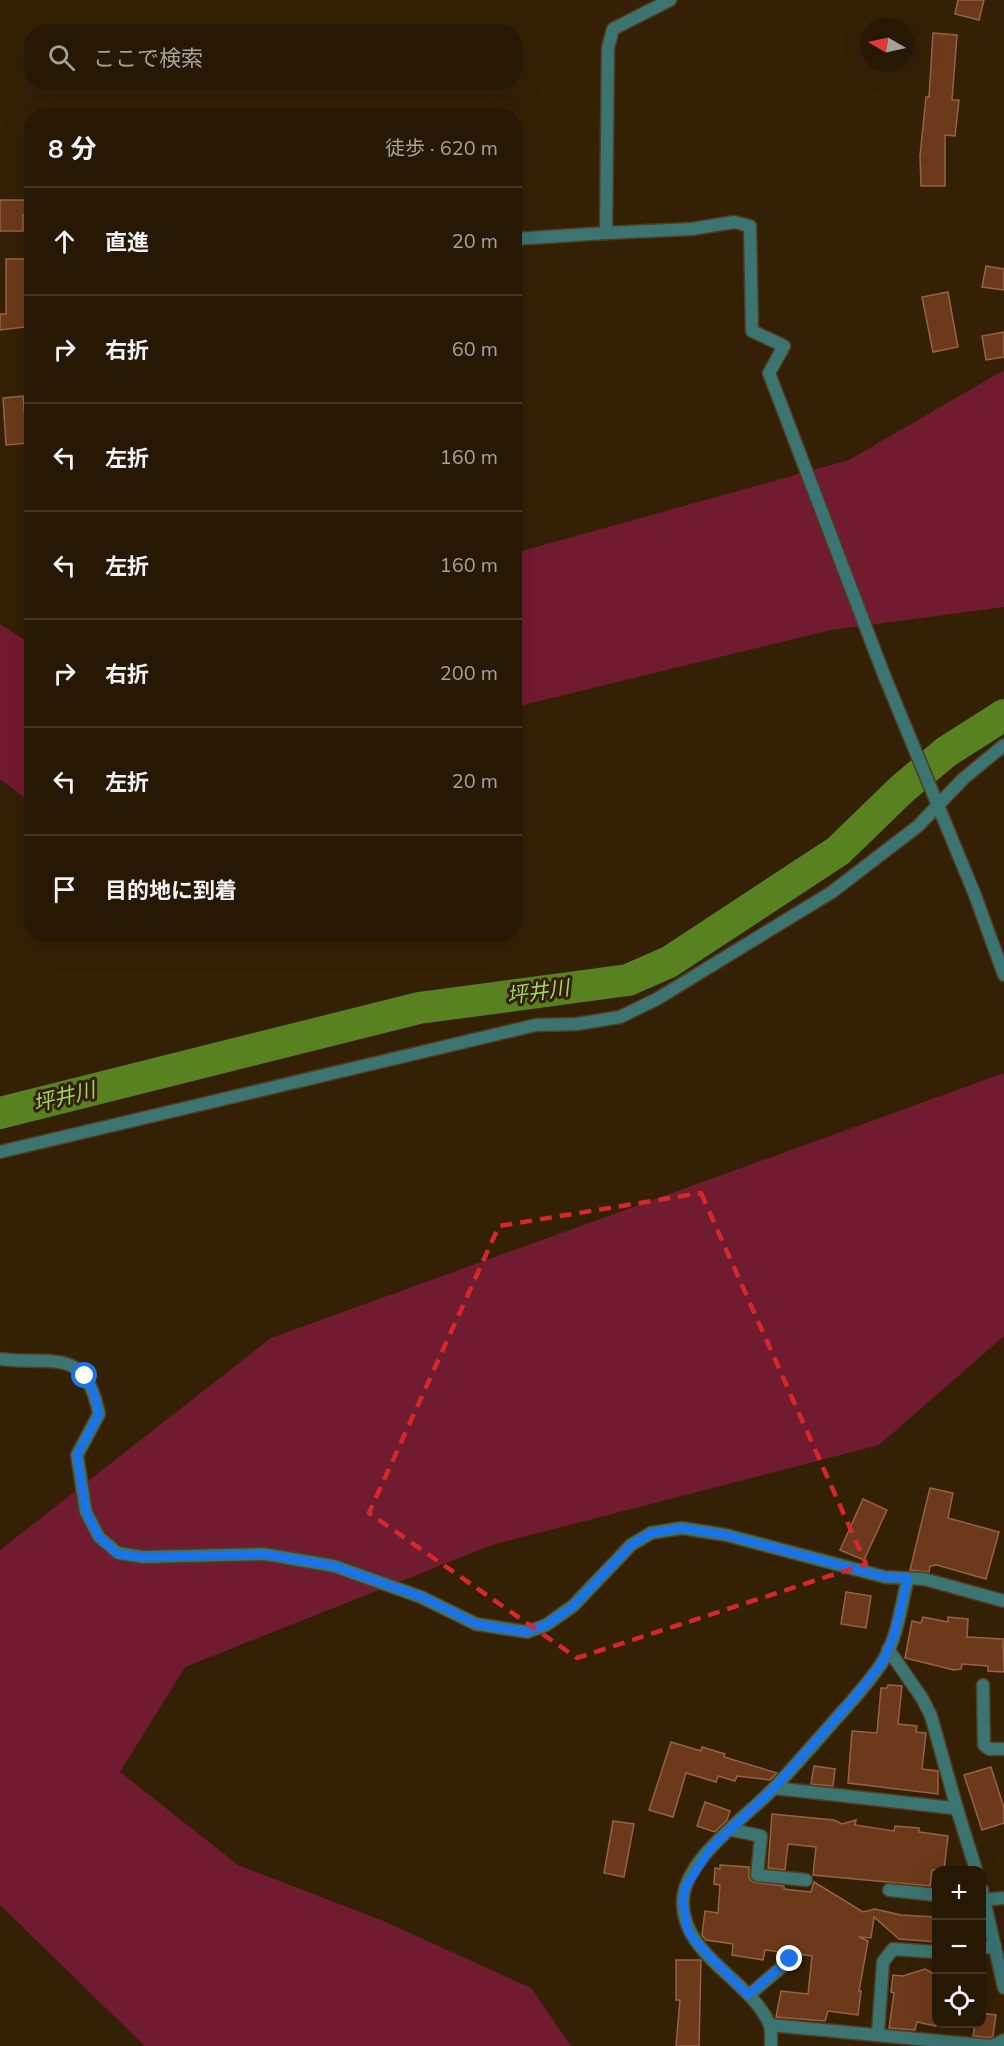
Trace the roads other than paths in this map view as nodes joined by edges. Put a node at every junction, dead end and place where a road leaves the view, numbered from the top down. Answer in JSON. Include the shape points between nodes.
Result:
{"nodes":[{"id":1,"x":670,"y":0,"type":"edge"},
{"id":2,"x":606,"y":232,"type":"junction"},
{"id":3,"x":522,"y":238,"type":"edge"},
{"id":4,"x":1004,"y":746,"type":"edge"},
{"id":5,"x":938,"y":805,"type":"junction"},
{"id":6,"x":1004,"y":975,"type":"edge"},
{"id":7,"x":0,"y":1152,"type":"edge"},
{"id":8,"x":0,"y":1359,"type":"edge"},
{"id":9,"x":908,"y":1578,"type":"junction"},
{"id":10,"x":1004,"y":1601,"type":"edge"},
{"id":11,"x":888,"y":1649,"type":"junction"},
{"id":12,"x":983,"y":1685,"type":"dead end"},
{"id":13,"x":1004,"y":1749,"type":"edge"},
{"id":14,"x":774,"y":1788,"type":"junction"},
{"id":15,"x":958,"y":1812,"type":"junction"},
{"id":16,"x":732,"y":1830,"type":"junction"},
{"id":17,"x":975,"y":1866,"type":"edge"},
{"id":18,"x":806,"y":1880,"type":"dead end"},
{"id":19,"x":889,"y":1890,"type":"dead end"},
{"id":20,"x":932,"y":1895,"type":"edge"},
{"id":21,"x":986,"y":1897,"type":"edge"},
{"id":22,"x":1004,"y":1898,"type":"edge"},
{"id":23,"x":986,"y":1912,"type":"edge"},
{"id":24,"x":995,"y":1946,"type":"junction"},
{"id":25,"x":986,"y":1947,"type":"edge"},
{"id":26,"x":932,"y":1952,"type":"edge"},
{"id":27,"x":790,"y":1959,"type":"dead end"},
{"id":28,"x":1004,"y":1988,"type":"edge"},
{"id":29,"x":748,"y":1995,"type":"junction"},
{"id":30,"x":770,"y":2025,"type":"junction"},
{"id":31,"x":878,"y":2033,"type":"junction"},
{"id":32,"x":999,"y":2043,"type":"edge"},
{"id":33,"x":771,"y":2046,"type":"edge"}],
"edges":[{"from":1,"to":2,"type":"street","via":[[613,29],[608,48]]},
{"from":2,"to":3,"type":"street"},
{"from":2,"to":5,"type":"street","via":[[692,229],[734,222],[750,226],[753,331],[784,346],[769,373]]},
{"from":4,"to":5,"type":"street"},
{"from":5,"to":6,"type":"street"},
{"from":5,"to":7,"type":"street","via":[[918,826],[832,892],[657,999],[620,1017],[536,1025]]},
{"from":8,"to":9,"type":"street","via":[[67,1362],[85,1376],[99,1414],[77,1455],[86,1512],[99,1537],[118,1554],[264,1554],[334,1566],[422,1597],[476,1624],[526,1632],[546,1625],[573,1606],[631,1545],[651,1533],[682,1528],[726,1535],[876,1575]]},
{"from":9,"to":10,"type":"street"},
{"from":9,"to":11,"type":"street"},
{"from":11,"to":14,"type":"street","via":[[854,1698]]},
{"from":11,"to":15,"type":"street","via":[[931,1716]]},
{"from":12,"to":13,"type":"street","via":[[984,1745]]},
{"from":14,"to":15,"type":"street","via":[[953,1808]]},
{"from":14,"to":16,"type":"street"},
{"from":15,"to":17,"type":"street"},
{"from":16,"to":18,"type":"street","via":[[761,1836],[757,1875]]},
{"from":16,"to":29,"type":"street","via":[[711,1848],[689,1878],[684,1917],[694,1940]]},
{"from":19,"to":20,"type":"street"},
{"from":21,"to":22,"type":"street"},
{"from":23,"to":24,"type":"street"},
{"from":24,"to":25,"type":"street"},
{"from":24,"to":28,"type":"street"},
{"from":26,"to":31,"type":"street","via":[[893,1949],[887,1954],[882,1962]]},
{"from":27,"to":29,"type":"street"},
{"from":29,"to":30,"type":"street"},
{"from":30,"to":31,"type":"street"},
{"from":30,"to":33,"type":"street"},
{"from":31,"to":32,"type":"street"}]}
